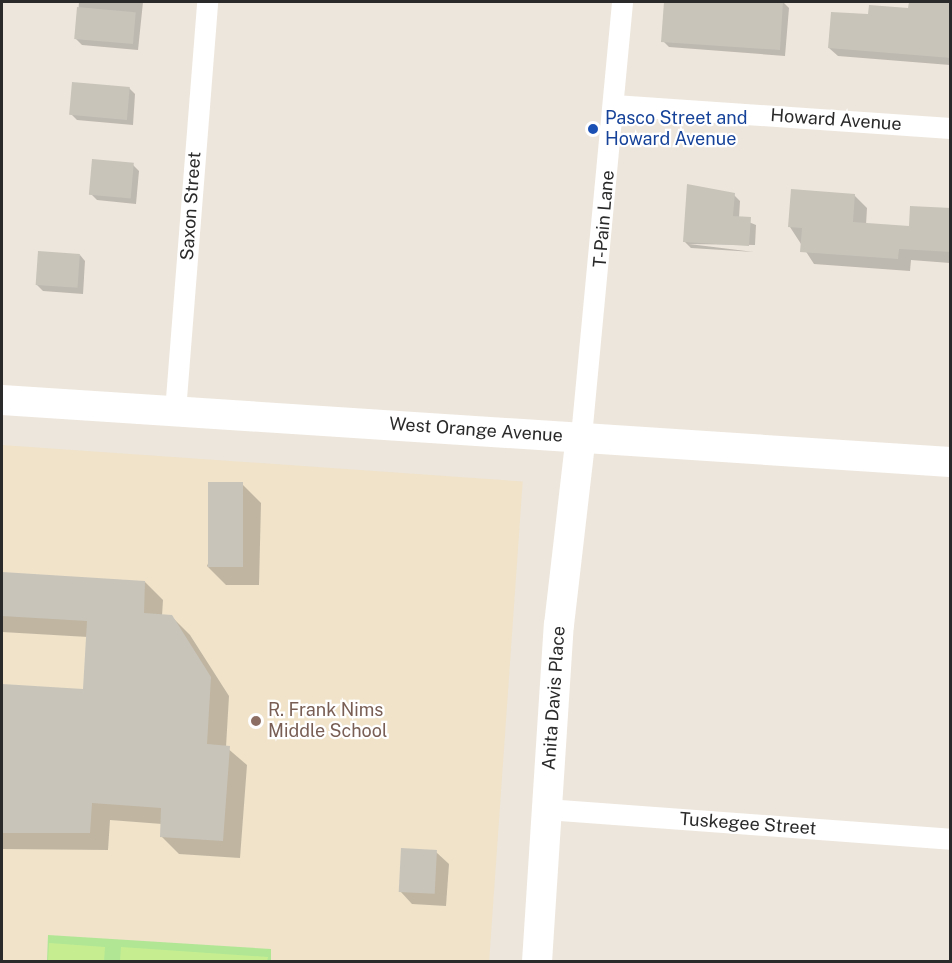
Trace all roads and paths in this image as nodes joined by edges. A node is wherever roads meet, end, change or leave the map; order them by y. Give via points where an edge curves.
1 (207, 2) edge
2 (622, 2) edge
3 (614, 105) junction
4 (951, 128) edge
5 (2, 400) edge
6 (175, 411) junction
7 (581, 436) junction
8 (951, 462) edge
9 (546, 809) junction
10 (951, 838) edge
11 (537, 962) edge

1 - 6 street, Saxon Street
2 - 3 street, T-Pain Lane
3 - 4 street, Howard Avenue
3 - 7 street, T-Pain Lane
5 - 6 main road, West Orange Avenue
6 - 7 main road, West Orange Avenue
7 - 8 main road, West Orange Avenue
7 - 9 main road, Anita Davis Place via 559,625
9 - 10 street, Tuskegee Street
9 - 11 main road, Anita Davis Place

